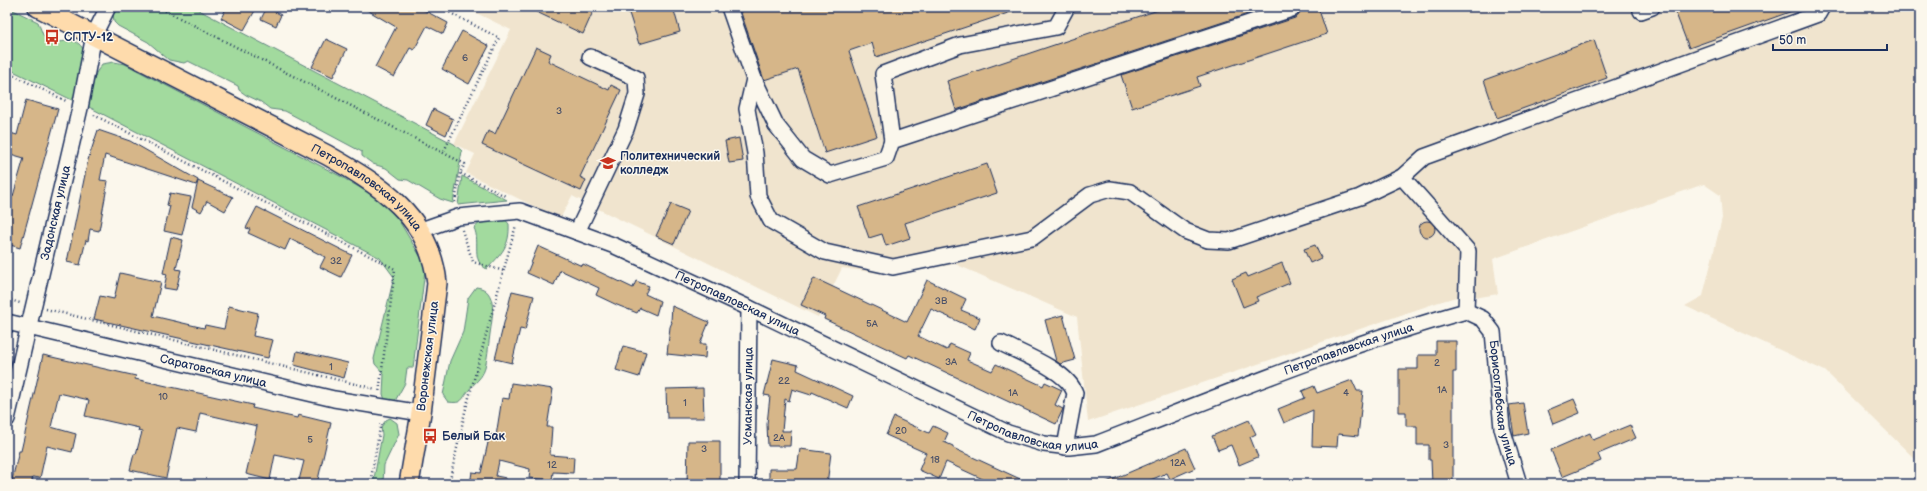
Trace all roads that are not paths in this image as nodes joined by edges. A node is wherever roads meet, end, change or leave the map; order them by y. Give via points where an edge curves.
1 (38, 7) edge
2 (108, 7) edge
3 (728, 7) edge
4 (1066, 7) edge
5 (1822, 7) edge
6 (1292, 9) dead end
7 (94, 35) junction
8 (590, 57) dead end
9 (754, 79) junction
10 (892, 141) junction
11 (1402, 177) junction
12 (421, 230) junction
13 (577, 232) junction
14 (749, 308) junction
15 (1466, 310) junction
16 (7, 322) edge
17 (28, 327) junction
18 (1001, 343) dead end
19 (421, 413) junction
20 (7, 419) edge
21 (1065, 447) junction
22 (409, 484) edge
23 (748, 484) edge
24 (1519, 484) edge

1 - 7 main road, Петропавловская улица
2 - 7 street, Задонская улица
3 - 9 street
4 - 10 street via 1056,27 960,45 883,74
5 - 11 street via 1818,14 1424,157
6 - 10 street
7 - 12 main road, Петропавловская улица via 361,174 395,200
7 - 17 street, Задонская улица via 80,108
8 - 13 street via 636,78 637,94 626,129
9 - 10 street via 776,125 803,159 830,176 886,158
9 - 11 street via 747,109 755,153 758,196 771,221 825,252 893,267 1032,238 1090,195 1110,189 1130,192 1185,231 1208,240 1229,241 1360,197
11 - 15 street via 1468,251
12 - 13 street, Петропавловская улица via 458,217 520,211
12 - 19 main road, Воронежская улица via 435,265 437,282
13 - 14 street, Петропавловская улица via 615,246
14 - 21 street, Петропавловская улица via 1008,433 1044,444
14 - 23 street, Усманская улица
15 - 21 street, Петропавловская улица via 1379,337 1096,444
15 - 24 street, Борисоглебская улица via 1483,319 1493,332 1502,428
16 - 17 street, Саратовская улица
17 - 19 street, Саратовская улица via 334,399
17 - 20 street, Задонская улица
18 - 21 street via 1055,371 1072,385 1075,393
19 - 22 main road, Воронежская улица

